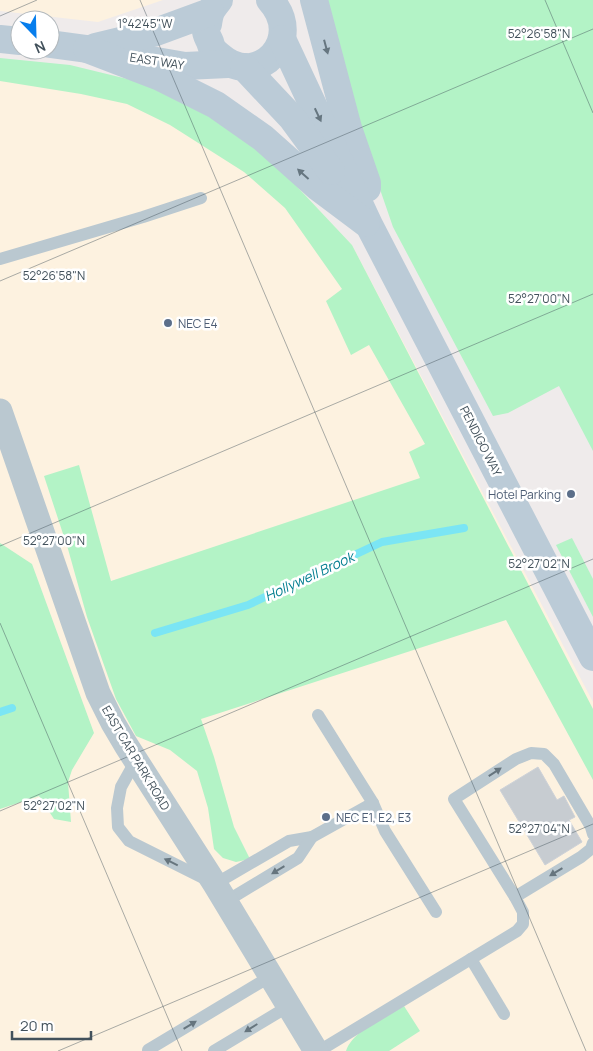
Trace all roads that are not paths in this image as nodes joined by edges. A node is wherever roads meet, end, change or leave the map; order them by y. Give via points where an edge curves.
1 (314, 0) edge
2 (275, 3) edge
3 (215, 6) edge
4 (282, 39) junction
5 (60, 45) edge
6 (87, 49) junction
7 (236, 66) junction
8 (201, 198) dead end
9 (370, 225) junction
10 (0, 259) edge
11 (0, 411) edge
12 (593, 657) edge
13 (318, 715) dead end
14 (136, 760) junction
15 (373, 803) junction
16 (593, 834) edge
17 (312, 837) junction
18 (593, 843) edge
19 (220, 893) junction
20 (515, 897) junction
21 (436, 912) dead end
22 (471, 959) junction
23 (270, 976) junction
24 (289, 1006) junction
25 (504, 1014) dead end
26 (149, 1050) edge
27 (214, 1051) edge
28 (318, 1051) edge

1 -> 9 street via 348,128 367,183
2 - 4 street, PENDIGO WAY via 283,23
3 - 6 street, EAST WAY via 153,33
3 - 7 street, PENDIGO WAY via 206,31 212,51
4 - 7 street, EAST WAY via 268,60 256,66
4 -> 9 street, PENDIGO WAY
5 - 6 street, EAST WAY
6 - 7 street, EAST WAY via 185,66
9 -> 6 street via 318,187 263,138 216,105 160,77
7 - 9 street, PENDIGO WAY via 292,118
8 - 10 lane
9 - 12 street, PENDIGO WAY
11 - 14 street, EAST CAR PARK ROAD via 98,693
13 - 15 lane
14 - 19 street, EAST CAR PARK ROAD
19 -> 14 lane via 128,841 118,826 121,787
15 - 17 lane
15 - 21 lane via 385,831
20 -> 16 lane via 454,799 516,759 531,753 544,754 554,764
17 - 19 lane via 289,841
17 -> 19 lane via 298,858
18 -> 20 lane via 581,857
19 - 23 street, EAST CAR PARK ROAD
20 - 22 lane via 523,912 523,924
22 - 25 lane
22 - 28 lane
23 - 24 street, EAST CAR PARK ROAD
26 -> 23 lane
24 -> 27 lane
24 - 28 street, EAST CAR PARK ROAD

